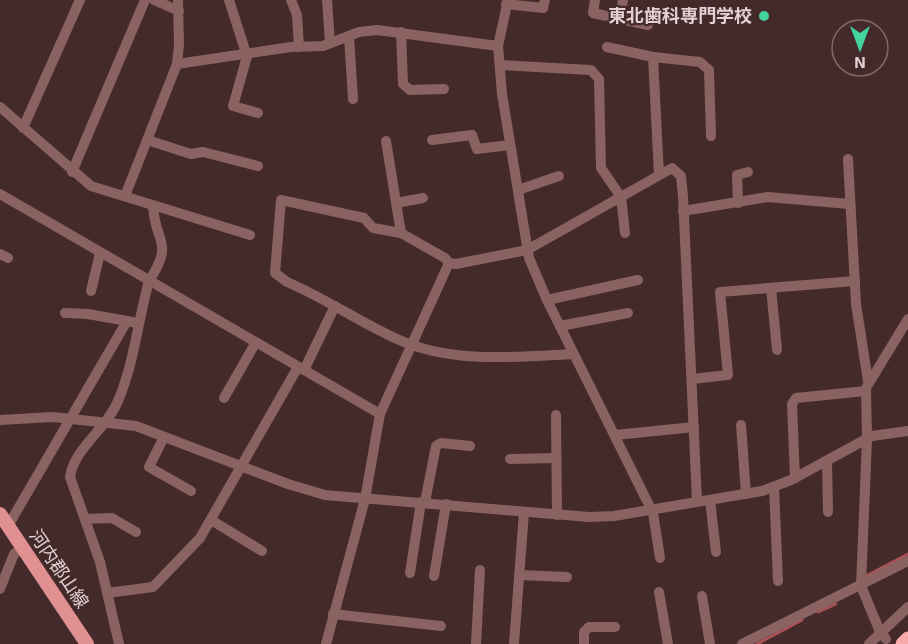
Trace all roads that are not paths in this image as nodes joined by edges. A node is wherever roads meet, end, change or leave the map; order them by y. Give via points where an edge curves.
1 (80, 0) edge
2 (146, 0) edge
3 (154, 0) edge
4 (229, 0) edge
5 (291, 0) edge
6 (327, 0) edge
7 (545, 0) edge
8 (595, 0) edge
9 (623, 0) edge
10 (507, 2) edge
11 (178, 6) edge
12 (619, 19) junction
13 (648, 25) dead end
14 (400, 32) junction
15 (349, 36) junction
16 (330, 43) junction
17 (498, 46) junction
18 (299, 47) junction
19 (607, 47) dead end
20 (247, 53) junction
21 (654, 57) junction
22 (177, 64) junction
23 (501, 65) junction
24 (444, 89) dead end
25 (353, 99) dead end
26 (0, 107) edge
27 (258, 113) dead end
28 (23, 128) junction
29 (711, 136) dead end
30 (147, 140) junction
31 (432, 140) dead end
32 (386, 141) dead end
33 (510, 145) junction
34 (848, 159) dead end
35 (258, 166) dead end
36 (72, 172) junction
37 (748, 172) dead end
38 (659, 175) junction
39 (559, 176) dead end
40 (518, 190) junction
41 (0, 194) edge
42 (125, 196) junction
43 (621, 197) junction
44 (423, 198) dead end
45 (396, 203) junction
46 (738, 203) junction
47 (849, 204) junction
48 (153, 206) junction
49 (683, 211) junction
50 (401, 233) junction
51 (625, 233) dead end
52 (250, 235) dead end
53 (527, 250) junction
54 (100, 253) junction
55 (448, 263) junction
56 (638, 280) dead end
57 (149, 281) junction
58 (855, 281) junction
59 (771, 288) junction
60 (91, 291) dead end
61 (547, 300) junction
62 (335, 306) junction
63 (65, 313) dead end
64 (628, 313) dead end
65 (908, 319) edge
66 (132, 322) junction
67 (560, 326) junction
68 (256, 342) junction
69 (410, 344) junction
70 (777, 350) dead end
71 (573, 354) junction
72 (301, 368) junction
73 (692, 379) junction
74 (867, 386) junction
75 (224, 398) dead end
76 (380, 414) junction
77 (556, 415) dead end
78 (70, 419) junction
79 (0, 420) edge
80 (107, 422) junction
81 (741, 425) dead end
82 (694, 427) junction
83 (908, 431) edge
84 (615, 435) junction
85 (164, 437) junction
86 (867, 439) junction
87 (470, 446) dead end
88 (556, 458) junction
89 (510, 459) dead end
90 (827, 461) junction
91 (242, 467) junction
92 (795, 478) junction
93 (774, 486) junction
94 (192, 491) dead end
95 (746, 494) junction
96 (365, 499) junction
97 (710, 500) junction
98 (698, 501) junction
99 (423, 502) junction
100 (446, 504) junction
101 (650, 508) junction
102 (524, 512) junction
103 (828, 512) dead end
104 (557, 515) junction
105 (85, 519) junction
106 (4, 520) edge
107 (211, 520) junction
108 (136, 532) dead end
109 (22, 548) junction
110 (262, 551) dead end
111 (716, 552) dead end
112 (660, 558) dead end
113 (908, 561) edge
114 (480, 570) dead end
115 (410, 573) dead end
116 (434, 576) dead end
117 (519, 576) junction
118 (567, 577) dead end
119 (778, 581) dead end
120 (861, 586) junction
121 (0, 589) edge
122 (659, 592) dead end
123 (107, 593) junction
124 (702, 596) dead end
125 (908, 607) edge
126 (333, 614) junction
127 (441, 626) dead end
128 (615, 627) dead end
129 (883, 635) junction
130 (908, 639) edge
131 (87, 644) edge
132 (118, 644) edge
133 (326, 644) edge
134 (476, 644) edge
135 (514, 644) edge
136 (584, 644) edge
137 (668, 644) edge
138 (710, 644) edge
139 (742, 644) edge
140 (868, 644) edge
141 (903, 644) edge

1 - 28 street
2 - 36 street
3 - 11 street
4 - 20 street
5 - 18 street via 297,15
6 - 16 street
7 - 10 street via 543,8
8 - 12 street via 592,13
9 - 12 street
10 - 17 street
11 - 22 street
12 - 13 street
14 - 15 street via 376,30
14 - 17 street
14 - 24 street via 403,84 410,90
15 - 16 street
15 - 25 street
16 - 18 street
17 - 23 street
18 - 20 street
19 - 21 street
20 - 22 street
20 - 27 street via 233,106
21 - 29 street via 700,62 709,70
21 - 38 street
22 - 30 street
23 - 33 street
23 - 43 street via 591,70 599,79 601,168
26 - 28 street
28 - 36 street
30 - 35 street via 191,154 203,152
30 - 42 street
31 - 33 street via 472,135 477,149
32 - 45 street
33 - 40 street
34 - 47 street
36 - 42 street via 91,186
37 - 46 street via 737,175
38 - 43 street
38 - 49 street via 672,168 681,176
39 - 40 street
40 - 53 street
41 - 54 street
42 - 48 street
43 - 51 street
43 - 53 street
44 - 45 street
45 - 50 street
46 - 47 street via 768,197
46 - 49 street
47 - 58 street
48 - 52 street
48 - 57 street via 164,249
49 - 73 street
50 - 55 street via 446,258
50 - 62 street via 374,228 364,218 281,200 275,273
53 - 55 street
53 - 61 street
54 - 57 street
54 - 60 street
55 - 69 street
56 - 61 street
57 - 66 street
57 - 68 street
58 - 59 street
58 - 74 street
59 - 70 street
59 - 73 street via 720,292 728,375
61 - 67 street
62 - 69 street
62 - 72 street
63 - 66 street
64 - 67 street
65 - 74 street
66 - 78 street
66 - 80 street via 124,386
67 - 71 street
68 - 72 street
68 - 75 street
69 - 71 street via 448,354
69 - 76 street
71 - 84 street
72 - 76 street
72 - 91 street
73 - 82 street
74 - 86 street
74 - 92 street via 796,398 792,404
76 - 96 street
77 - 88 street
78 - 79 street
78 - 80 street
78 - 106 street
80 - 85 street via 136,426
80 - 105 street via 72,463 70,477
81 - 95 street
82 - 84 street
82 - 98 street
83 - 86 street
84 - 101 street
85 - 91 street
85 - 94 street via 149,466
86 - 90 street
86 - 120 street
87 - 99 street via 436,446
88 - 89 street
88 - 104 street
90 - 92 street
90 - 103 street
91 - 96 street via 324,495
91 - 107 street
92 - 93 street
93 - 95 street
93 - 119 street
95 - 97 street
96 - 99 street
96 - 126 street
97 - 98 street
97 - 111 street
98 - 101 street
99 - 100 street
99 - 115 street
100 - 102 street
100 - 116 street
101 - 104 street via 614,516
101 - 112 street
102 - 104 street
102 - 117 street
105 - 108 street via 110,518
105 - 123 street
106 - 109 main road, 河内郡山線
107 - 110 street
107 - 123 street via 200,538 153,587
109 - 121 street via 14,554
109 - 131 main road, 河内郡山線
113 - 120 street
114 - 134 street
117 - 118 street
117 - 135 street
120 - 129 street
120 - 139 street
122 - 137 street
123 - 132 street
124 - 138 street
125 - 129 street
126 - 127 street
126 - 133 street
128 - 136 street via 589,627 584,632
129 - 140 street
130 - 141 highway

